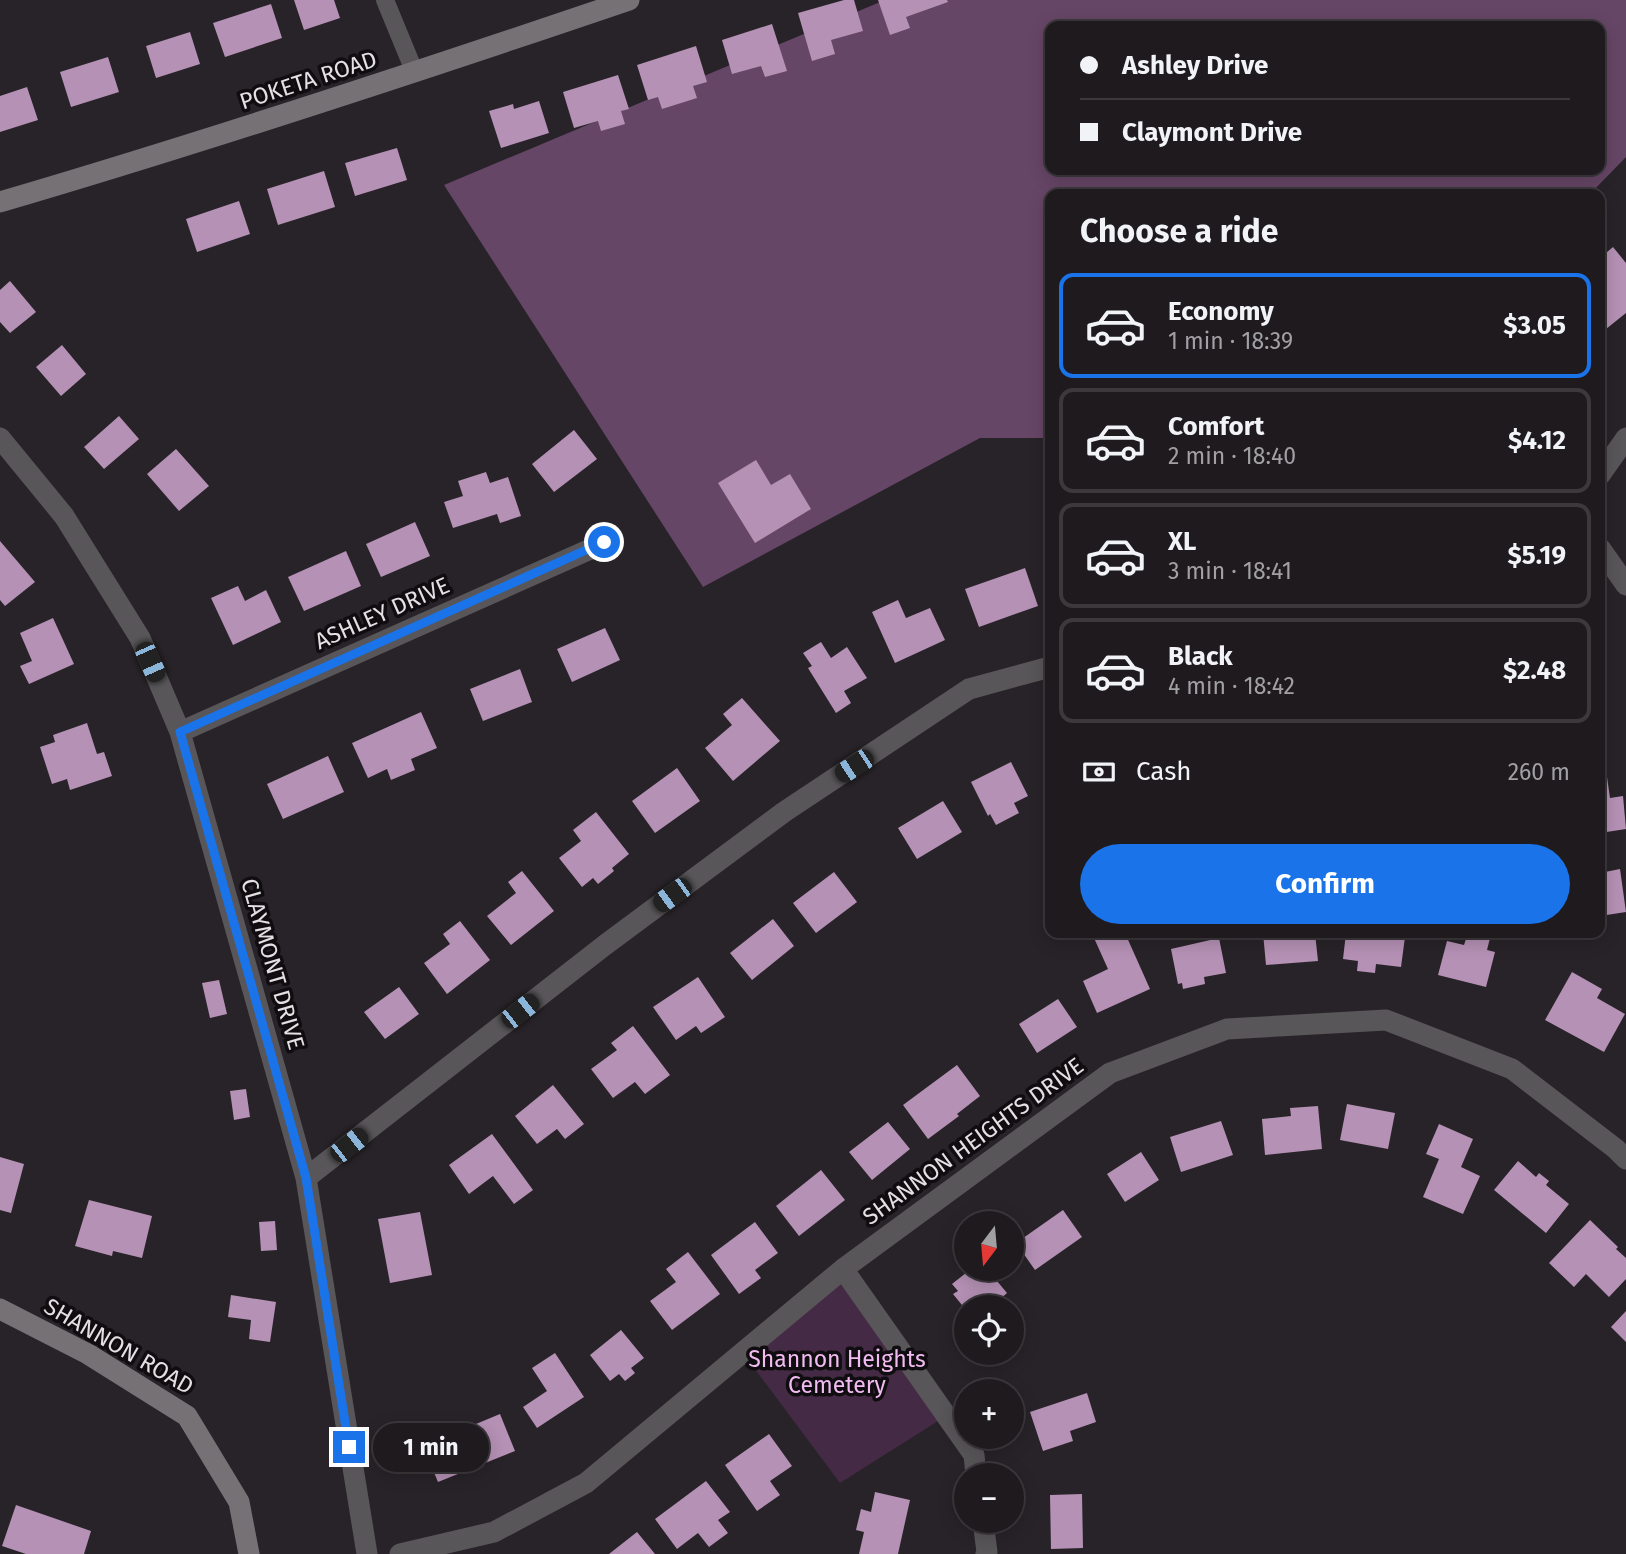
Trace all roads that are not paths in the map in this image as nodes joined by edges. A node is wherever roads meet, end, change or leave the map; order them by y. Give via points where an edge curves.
1 (385, 0) edge
2 (629, 0) edge
3 (415, 73) junction
4 (0, 202) edge
5 (0, 438) edge
6 (1626, 438) edge
7 (1605, 467) edge
8 (604, 542) dead end
9 (1605, 555) edge
10 (1626, 585) edge
11 (1045, 668) edge
12 (180, 732) junction
13 (1623, 1149) edge
14 (306, 1178) junction
15 (843, 1269) junction
16 (0, 1309) edge
17 (975, 1463) edge
18 (985, 1533) edge
19 (249, 1554) edge
20 (367, 1554) edge
21 (400, 1554) edge
22 (986, 1554) edge

1 - 3 lane
2 - 3 street, POKETA ROAD
3 - 4 street, POKETA ROAD
5 - 12 street, CLAYMONT DRIVE via 64,516 140,638
6 - 7 street
8 - 12 street, ASHLEY DRIVE
9 - 10 street
11 - 14 street via 969,689 784,813 605,945
12 - 14 street, CLAYMONT DRIVE
13 - 15 street, SHANNON HEIGHTS DRIVE via 1512,1069 1386,1020 1227,1029 1110,1073
14 - 20 street, CLAYMONT DRIVE
15 - 17 street via 974,1455
15 - 21 street, SHANNON HEIGHTS DRIVE via 586,1483 494,1531
16 - 19 street, SHANNON ROAD via 88,1354 187,1416 239,1502
18 - 22 street

